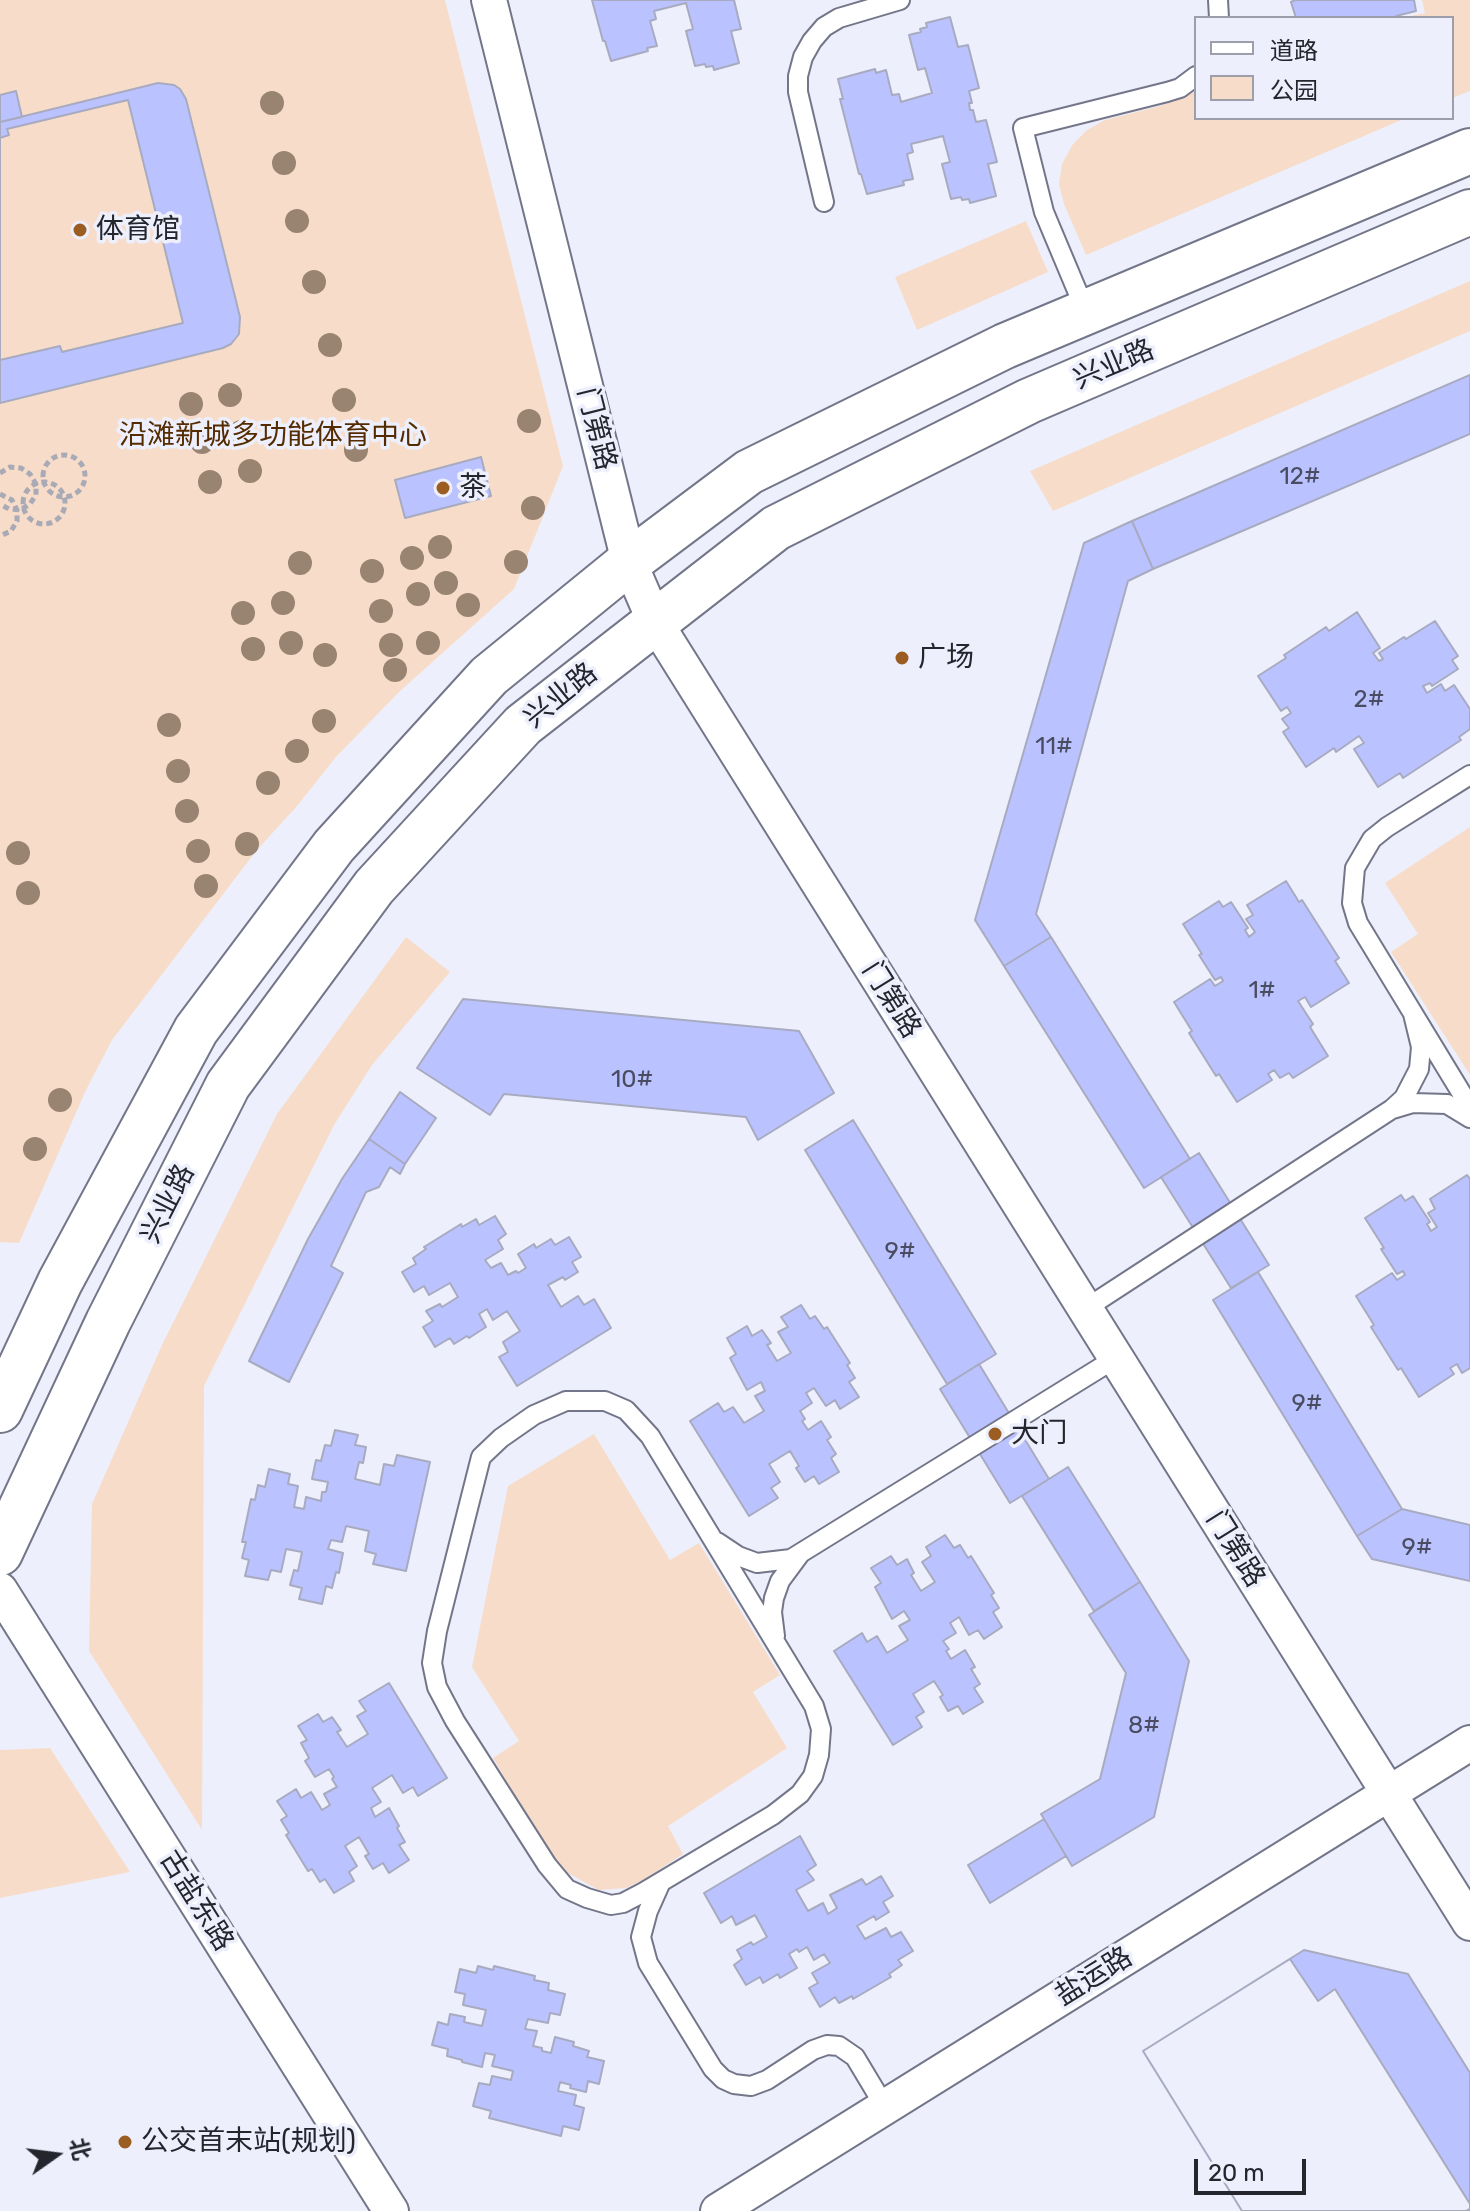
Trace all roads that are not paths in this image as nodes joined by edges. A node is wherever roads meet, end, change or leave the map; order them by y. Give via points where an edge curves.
1 (489, 0) edge
2 (900, 0) edge
3 (837, 9) edge
4 (1194, 78) edge
5 (1470, 151) edge
6 (824, 202) dead end
7 (1470, 212) edge
8 (1086, 312) junction
9 (629, 562) junction
10 (655, 622) junction
11 (1470, 775) edge
12 (1413, 1014) junction
13 (1470, 1107) edge
14 (1392, 1109) junction
15 (1470, 1118) edge
16 (1085, 1309) junction
17 (1116, 1358) junction
18 (0, 1410) edge
19 (711, 1538) junction
20 (802, 1552) junction
21 (0, 1553) edge
22 (0, 1590) edge
23 (780, 1650) junction
24 (1470, 1743) edge
25 (1389, 1793) junction
26 (661, 1882) junction
27 (1470, 1923) edge
28 (885, 2107) junction
29 (391, 2211) edge
30 (718, 2211) edge

1 - 9 street, 门第路
2 - 3 lane
3 - 6 lane via 812,41 798,76
4 - 8 lane via 1167,92 1023,128 1044,212
5 - 8 street, 兴业路
7 - 10 street, 兴业路 via 1029,401 776,528
8 - 9 street, 兴业路 via 1005,346 749,472
9 - 10 street, 门第路
9 - 18 street, 兴业路 via 489,676 334,846 196,1030 60,1282
10 - 16 street, 门第路
10 - 21 street, 兴业路 via 523,725 374,887 228,1085 108,1322
11 - 12 lane via 1372,839 1355,868 1352,903 1358,923
12 - 13 lane
12 - 14 lane via 1421,1047 1419,1069
14 - 15 lane via 1413,1103 1447,1104
14 - 16 lane
16 - 17 street, 门第路
17 - 20 lane
17 - 25 street, 门第路
19 - 20 lane via 757,1563 791,1559
19 - 23 lane
19 - 26 lane via 650,1436 626,1410 605,1401 566,1401 534,1415 481,1457 432,1663 437,1687 455,1721 567,1889 611,1905
20 - 23 lane via 774,1598 773,1629
22 - 29 street, 古盐东路
23 - 26 lane via 814,1706 821,1729 813,1776 773,1815
24 - 25 street, 盐运路
25 - 27 street, 门第路
25 - 28 street, 盐运路
26 - 28 lane via 641,1937 648,1963 713,2069 734,2084 751,2086 813,2050 839,2046 855,2057
28 - 30 street, 盐运路

